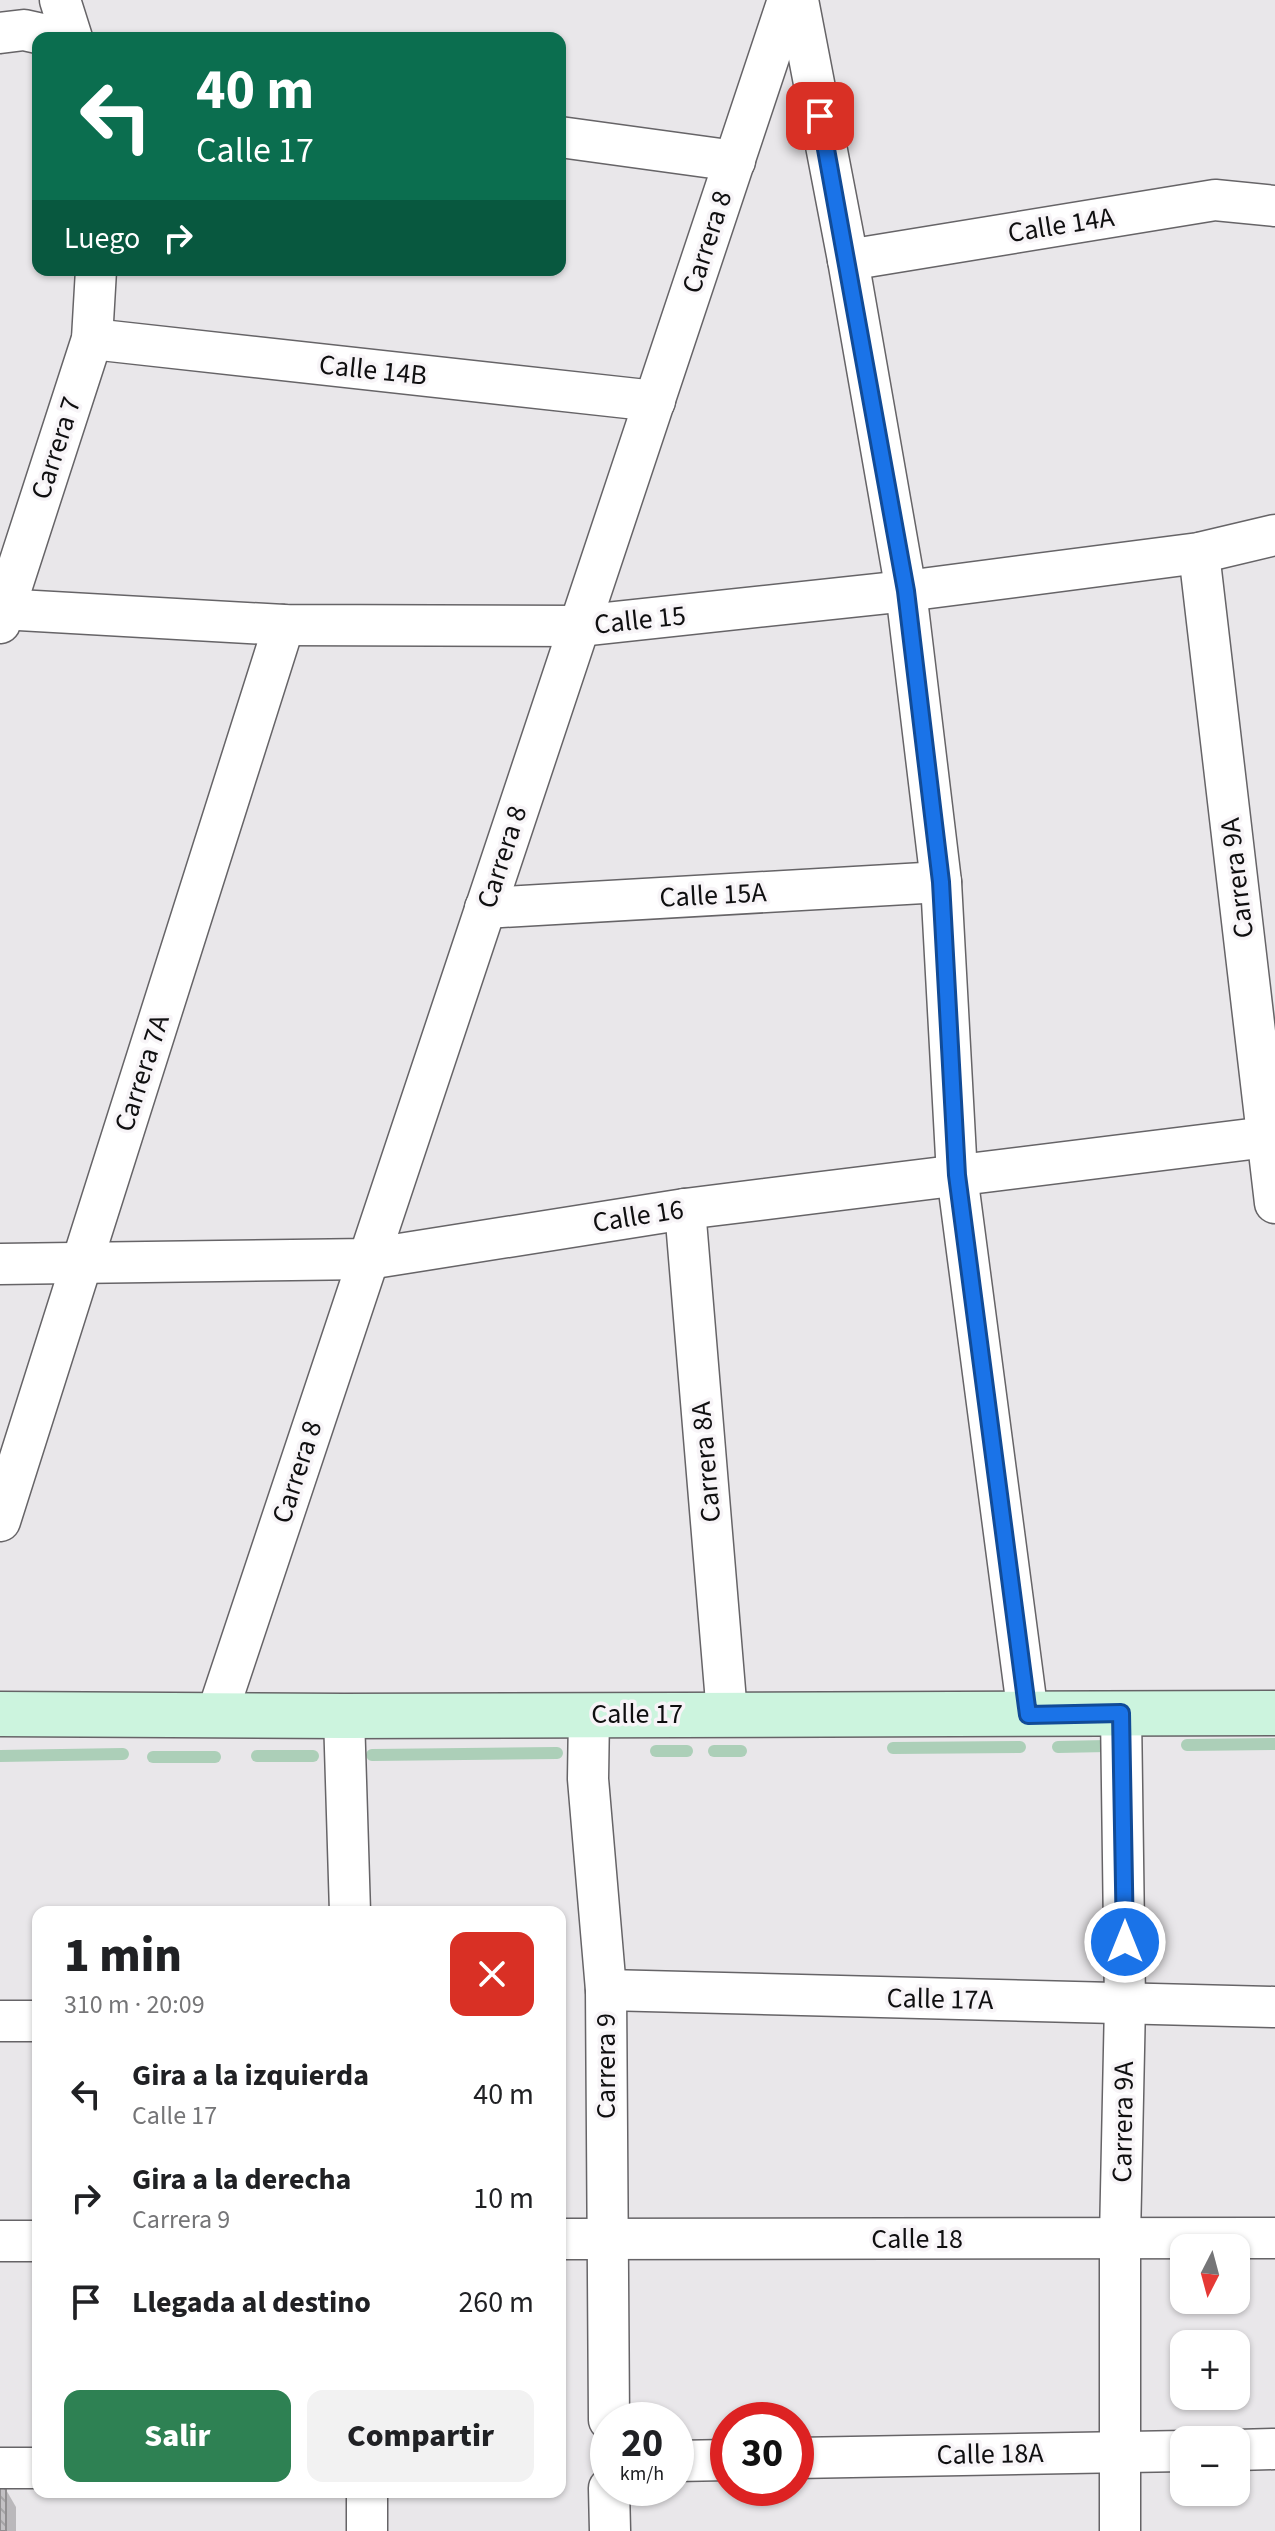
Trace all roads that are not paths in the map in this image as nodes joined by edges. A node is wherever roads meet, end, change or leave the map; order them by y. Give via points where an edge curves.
1 (60, 0) edge
2 (788, 0) edge
3 (798, 0) edge
4 (33, 32) edge
5 (70, 32) edge
6 (0, 33) edge
7 (566, 138) edge
8 (735, 161) junction
9 (1275, 206) edge
10 (848, 260) junction
11 (96, 276) edge
12 (92, 339) junction
13 (655, 401) junction
14 (1275, 535) edge
15 (1199, 553) junction
16 (906, 591) junction
17 (1, 614) edge
18 (284, 625) junction
19 (579, 626) junction
20 (941, 882) junction
21 (485, 908) junction
22 (1272, 1136) edge
23 (957, 1175) junction
24 (1275, 1203) edge
25 (685, 1209) junction
26 (368, 1259) junction
27 (0, 1264) edge
28 (82, 1264) junction
29 (0, 1521) edge
30 (1275, 1713) edge
31 (0, 1714) edge
32 (217, 1714) junction
33 (727, 1714) junction
34 (1028, 1715) junction
35 (588, 1724) junction
36 (344, 1725) junction
37 (1123, 1734) junction
38 (350, 1906) edge
39 (606, 1990) junction
40 (1125, 2003) junction
41 (1275, 2007) edge
42 (0, 2021) edge
43 (32, 2021) edge
44 (1120, 2238) junction
45 (1275, 2238) edge
46 (566, 2239) edge
47 (607, 2240) junction
48 (0, 2241) edge
49 (32, 2241) edge
50 (609, 2402) edge
51 (1275, 2449) edge
52 (1250, 2450) edge
53 (1170, 2451) edge
54 (1119, 2452) junction
55 (814, 2458) edge
56 (0, 2468) edge
57 (32, 2468) edge
58 (367, 2498) edge
59 (609, 2506) edge
60 (367, 2531) edge
61 (610, 2531) edge
62 (1120, 2531) edge

1 - 5 street
2 - 8 street, Carrera 8
3 - 10 street
4 - 6 street
7 - 8 street
8 - 13 street, Carrera 8
9 - 10 street, Calle 14A via 1215,200
10 - 16 street
11 - 12 street, Carrera 7
12 - 13 street, Calle 14B
12 - 17 street, Carrera 7
13 - 19 street, Carrera 8
14 - 15 street, Calle 15
15 - 16 street, Calle 15
15 - 22 street, Carrera 9A
16 - 19 street, Calle 15
16 - 20 street
17 - 18 street, Calle 15
18 - 19 street, Calle 15
18 - 28 street, Carrera 7A
19 - 21 street, Carrera 8
20 - 21 street, Calle 15A
20 - 23 street
21 - 26 street, Carrera 8
22 - 23 street, Calle 16
22 - 24 street, Carrera 9A
23 - 25 street, Calle 16
23 - 34 street
25 - 26 street, Calle 16
25 - 33 street, Carrera 8A
26 - 28 street, Calle 16
26 - 32 street, Carrera 8
27 - 28 street, Calle 16
28 - 29 street, Carrera 7A
30 - 37 main road, Calle 17
31 - 32 main road, Calle 17
32 - 36 main road, Calle 17
33 - 34 main road, Calle 17
33 - 35 main road, Calle 17
34 - 37 main road, Calle 17
35 - 36 main road, Calle 17
35 - 39 street, Carrera 9
36 - 38 street
37 - 40 street, Carrera 9A
39 - 40 street, Calle 17A
39 - 47 street, Carrera 9
40 - 41 street, Calle 17A
40 - 44 street, Carrera 9A
42 - 43 street
44 - 45 street, Calle 18
44 - 47 street, Calle 18
44 - 54 street, Carrera 9A
46 - 47 street, Calle 18
47 - 50 street, Carrera 9
48 - 49 street
51 - 52 street
53 - 54 street, Calle 18A
54 - 55 street, Calle 18A
54 - 62 street, Carrera 9A
56 - 57 street
58 - 60 street
59 - 61 street

